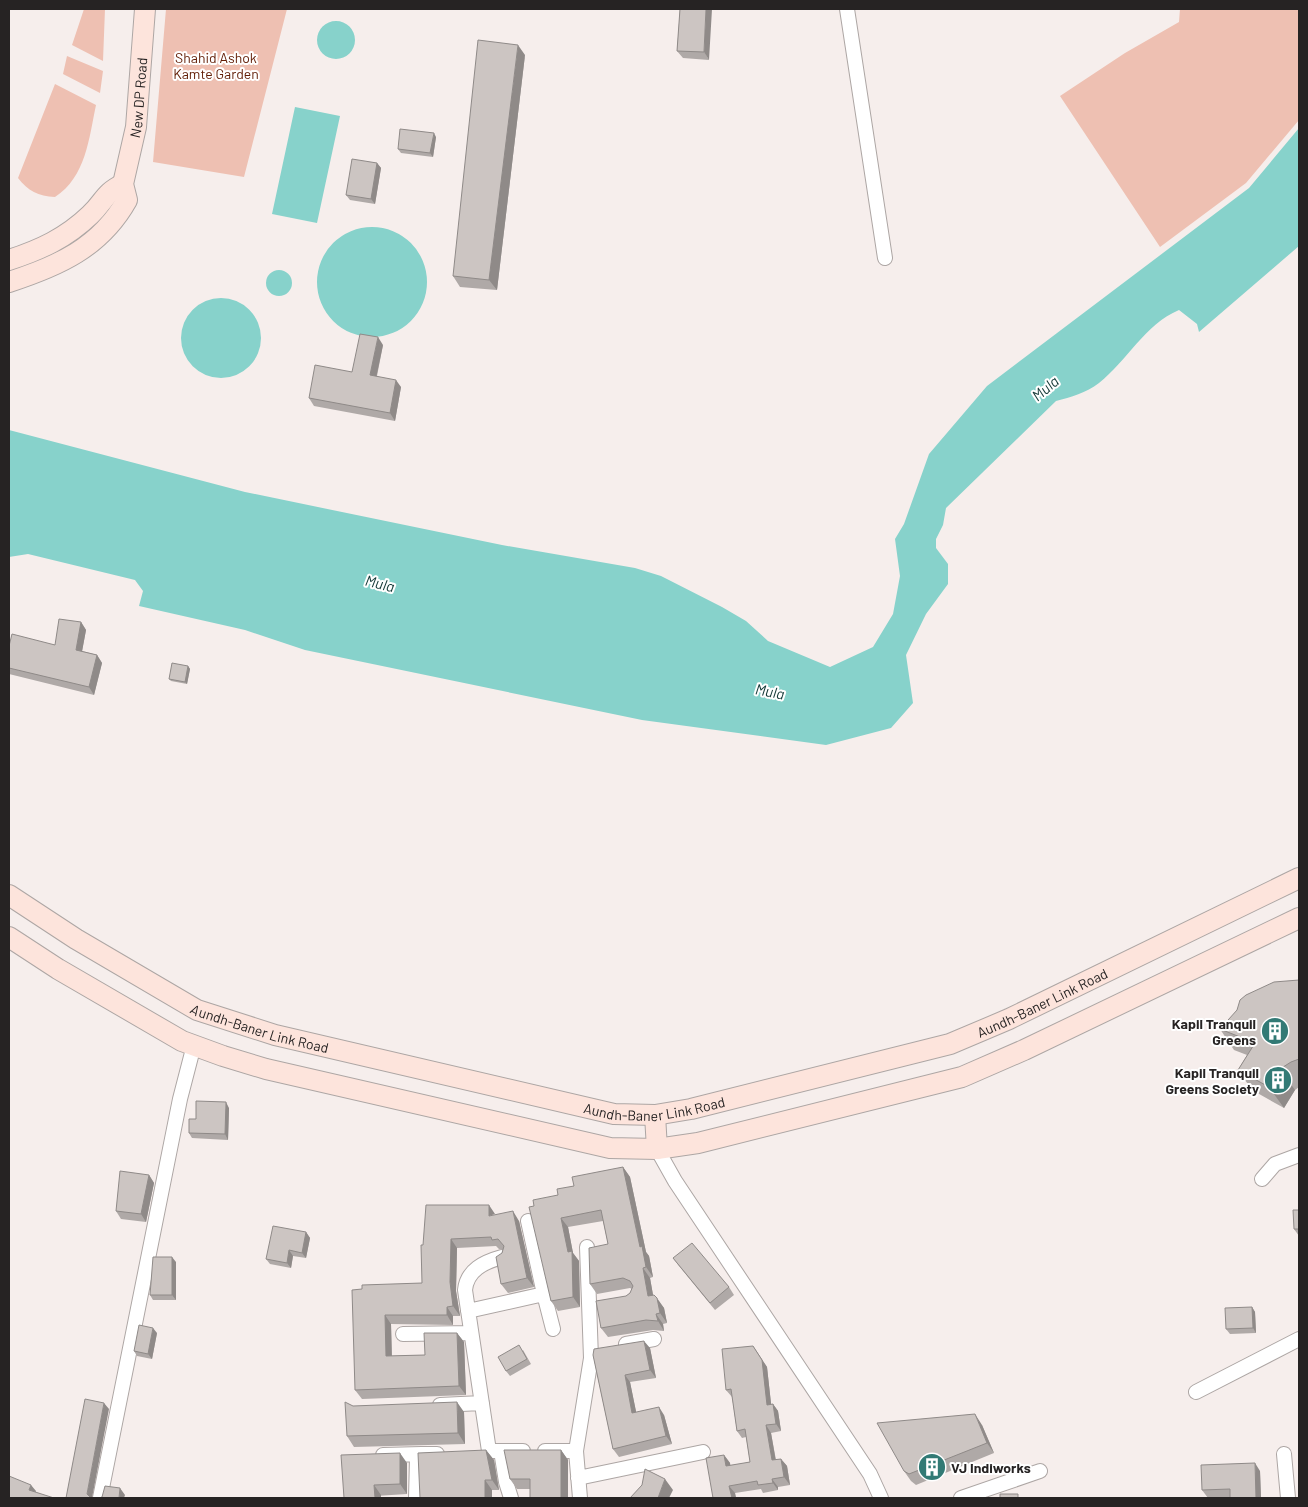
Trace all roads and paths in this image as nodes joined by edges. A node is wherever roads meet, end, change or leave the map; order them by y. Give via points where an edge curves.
1 (145, 9) edge
2 (847, 9) edge
3 (123, 184) junction
4 (885, 258) dead end
5 (9, 260) edge
6 (9, 282) edge
7 (1299, 878) edge
8 (9, 895) edge
9 (1296, 920) edge
10 (9, 937) edge
11 (194, 1045) junction
12 (655, 1115) junction
13 (657, 1149) junction
14 (1299, 1155) edge
15 (1262, 1179) dead end
16 (528, 1221) edge
17 (587, 1248) edge
18 (502, 1257) edge
19 (544, 1294) junction
20 (606, 1301) edge
21 (589, 1304) junction
22 (468, 1312) junction
23 (553, 1329) dead end
24 (471, 1333) junction
25 (403, 1334) dead end
26 (654, 1339) dead end
27 (1299, 1339) edge
28 (590, 1349) junction
29 (1196, 1392) dead end
30 (482, 1403) junction
31 (426, 1406) edge
32 (490, 1451) junction
33 (576, 1451) junction
34 (703, 1452) dead end
35 (450, 1453) edge
36 (422, 1454) junction
37 (1284, 1454) dead end
38 (368, 1455) edge
39 (1040, 1471) dead end
40 (578, 1478) junction
41 (100, 1498) edge
42 (416, 1498) edge
43 (511, 1498) edge
44 (580, 1498) edge
45 (881, 1498) edge
46 (961, 1498) edge
47 (1288, 1498) edge

1 - 3 main road, New DP Road via 136,126
2 - 4 street
3 - 5 main road via 108,192 92,214 59,240
3 - 6 main road, New DP Road via 127,200 119,214 88,245 50,268
7 - 12 main road, Aundh-Baner Link Road via 1009,1019 950,1044 691,1109
8 - 12 main road, Aundh-Baner Link Road via 76,940 197,1010 234,1024 614,1114
9 - 13 main road via 962,1077 698,1143
10 - 11 main road via 66,974
11 - 13 main road via 266,1069 610,1148
11 - 41 street via 180,1099
12 - 13 main road
13 - 45 street via 870,1474
14 - 15 street via 1275,1164
16 - 19 street
17 - 21 street
18 - 22 street via 478,1267 466,1279
19 - 22 street
19 - 23 street
20 - 21 street
21 - 28 street
22 - 24 street
24 - 25 street
24 - 30 street
26 - 28 street
27 - 29 street
28 - 33 street
30 - 31 street
30 - 32 street
32 - 33 street
32 - 43 street
33 - 40 street
34 - 40 street
35 - 36 street
36 - 38 street
36 - 42 street via 416,1461
37 - 47 street
39 - 46 street
40 - 44 street

